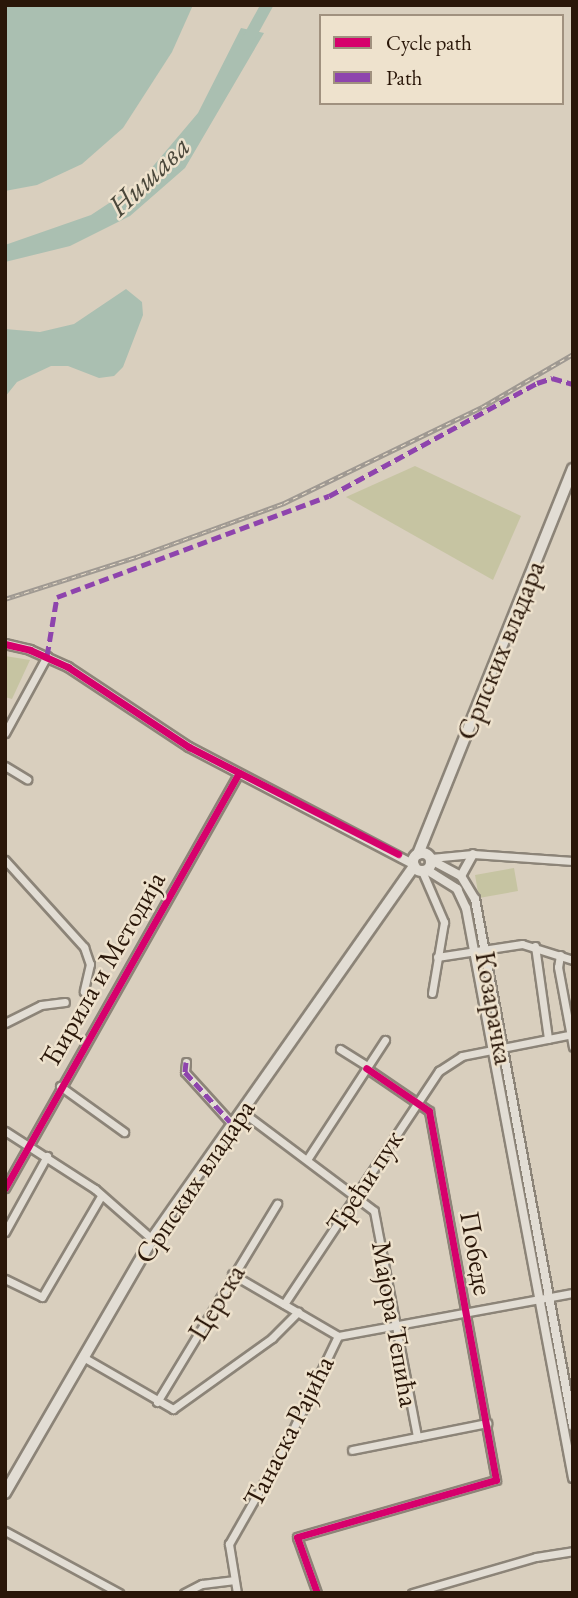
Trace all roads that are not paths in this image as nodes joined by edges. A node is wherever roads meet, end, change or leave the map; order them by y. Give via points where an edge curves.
1 (573, 469) edge
2 (5, 644) edge
3 (47, 656) junction
4 (5, 733) edge
5 (5, 766) edge
6 (239, 773) junction
7 (27, 779) dead end
8 (473, 854) junction
9 (5, 860) edge
10 (573, 861) edge
11 (422, 862) junction
12 (461, 876) junction
13 (535, 946) junction
14 (485, 950) junction
15 (473, 953) junction
16 (560, 955) junction
17 (437, 957) junction
18 (573, 960) edge
19 (84, 991) dead end
20 (432, 993) dead end
21 (65, 1002) dead end
22 (5, 1023) edge
23 (572, 1035) edge
24 (548, 1039) junction
25 (385, 1040) dead end
26 (573, 1047) edge
27 (502, 1048) junction
28 (340, 1049) dead end
29 (491, 1050) junction
30 (186, 1062) dead end
31 (367, 1067) junction
32 (60, 1086) junction
33 (417, 1102) junction
34 (241, 1111) junction
35 (232, 1124) junction
36 (5, 1131) edge
37 (124, 1132) dead end
38 (29, 1146) junction
39 (47, 1156) junction
40 (308, 1158) junction
41 (525, 1178) junction
42 (515, 1179) junction
43 (5, 1188) edge
44 (355, 1194) junction
45 (101, 1196) junction
46 (278, 1204) dead end
47 (5, 1232) edge
48 (152, 1239) junction
49 (232, 1274) junction
50 (5, 1279) edge
51 (573, 1293) edge
52 (544, 1299) junction
53 (284, 1304) junction
54 (298, 1312) junction
55 (466, 1314) junction
56 (395, 1328) junction
57 (338, 1336) junction
58 (83, 1357) junction
59 (157, 1402) junction
60 (487, 1423) junction
61 (573, 1424) edge
62 (417, 1437) junction
63 (352, 1450) dead end
64 (573, 1478) edge
65 (6, 1490) edge
66 (5, 1531) edge
67 (573, 1552) edge
68 (233, 1580) junction
69 (441, 1589) edge
70 (119, 1593) edge
71 (184, 1593) edge
72 (237, 1593) edge
73 (317, 1593) edge
74 (412, 1593) edge

1 - 11 main road, Српских владара via 430,831
2 - 3 street
3 - 4 street
3 - 6 street via 189,747
5 - 7 street
6 - 11 street
6 - 32 street, Ћирила и Методија
8 - 10 street
8 - 11 street
8 - 12 street
9 - 19 street via 84,947 89,964
11 - 12 street
11 - 15 street, Козарачка via 459,892
11 - 17 street via 444,922
11 - 34 main road, Српских владара
12 - 14 street, Козарачка via 475,899
13 - 14 street via 516,944
13 - 16 street
13 - 24 street
14 - 15 street
14 - 27 street, Козарачка
15 - 17 street
15 - 29 street, Козарачка
16 - 18 street
16 - 23 street
17 - 20 street
21 - 22 street via 41,1005
23 - 24 street, Трећи пук
23 - 26 street
24 - 27 street, Трећи пук
25 - 31 street
27 - 29 street, Трећи пук
27 - 41 street, Козарачка
28 - 31 street, Победе
29 - 33 street, Трећи пук via 447,1064
29 - 42 street, Козарачка
30 - 35 street via 185,1072
31 - 33 street, Победе
31 - 40 street
32 - 37 street
32 - 38 street, Ћирила и Методија
33 - 44 street, Трећи пук
33 - 55 street, Победе via 429,1111
34 - 35 main road, Српских владара
34 - 40 street, Мајора Тепића
35 - 48 main road, Српских владара
36 - 38 street
38 - 39 street
38 - 43 street, Ћирила и Методија
39 - 45 street
39 - 47 street
40 - 44 street, Мајора Тепића
41 - 42 street
41 - 52 street, Козарачка
42 - 52 street, Козарачка
44 - 53 street, Трећи пук
44 - 56 street, Мајора Тепића via 376,1214
45 - 48 street
45 - 50 street via 42,1297
46 - 49 street, Церска
48 - 58 main road, Српских владара
49 - 53 street
49 - 59 street, Церска
51 - 52 street, Танаска Рајића
52 - 55 street, Танаска Рајића
52 - 61 street, Козарачка
52 - 64 street, Козарачка
53 - 54 street
54 - 57 street
54 - 59 street via 187,1402 171,1409
55 - 56 street, Танаска Рајића
55 - 60 street, Победе
56 - 57 street, Танаска Рајића
56 - 62 street, Мајора Тепића
57 - 68 street, Танаска Рајића via 286,1444 229,1544
58 - 59 street
58 - 65 main road, Српских владара
60 - 62 street
60 - 73 street, Победе via 496,1477 493,1483 298,1536 296,1543
62 - 63 street
66 - 70 street
67 - 69 street via 536,1557
68 - 71 street via 202,1584
68 - 72 street, Танаска Рајића
69 - 74 street

